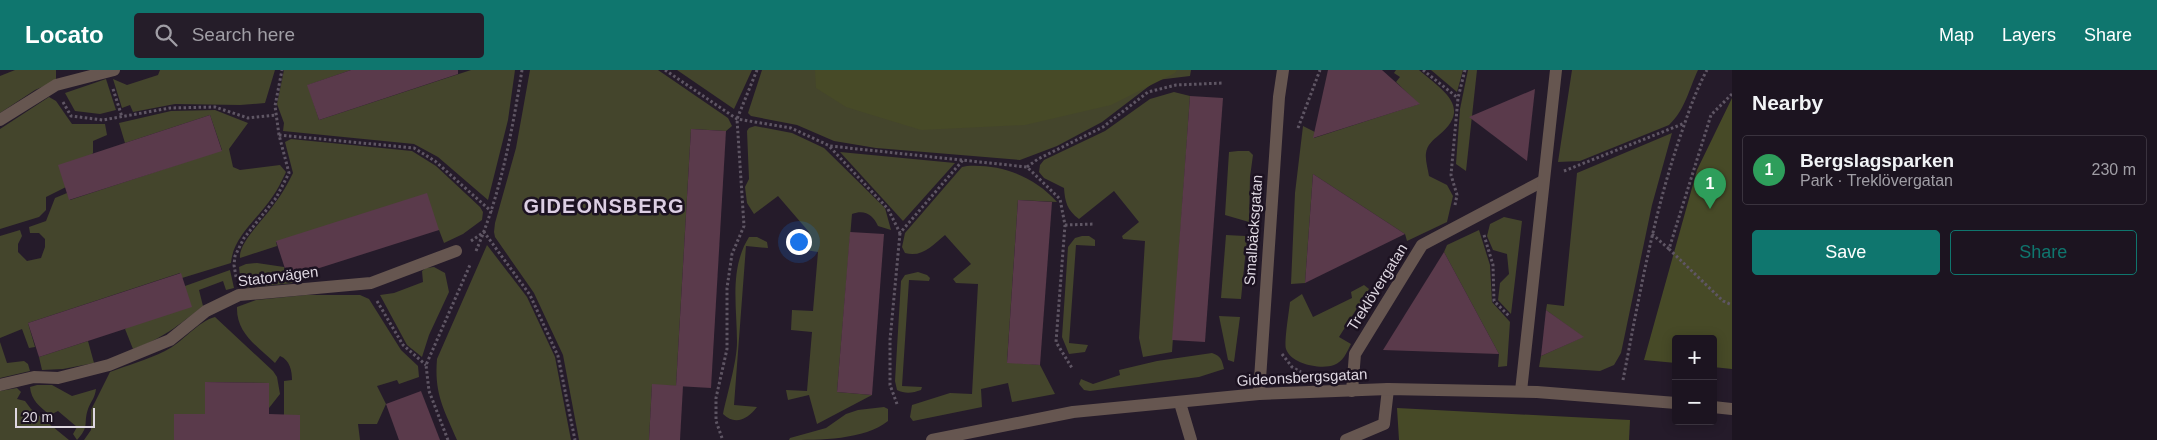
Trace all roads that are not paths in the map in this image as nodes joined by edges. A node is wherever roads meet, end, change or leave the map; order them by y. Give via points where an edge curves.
1 (1283, 70) edge
2 (1556, 70) edge
3 (111, 71) edge
4 (0, 120) edge
5 (1543, 181) junction
6 (456, 251) dead end
7 (0, 384) edge
8 (1388, 389) junction
9 (1352, 391) junction
10 (1521, 391) junction
11 (1259, 394) junction
12 (1180, 403) junction
13 (1672, 403) edge
14 (1717, 407) edge
15 (1732, 409) edge
16 (932, 440) edge
17 (1191, 440) edge
18 (1346, 440) edge

1 - 11 street, Smalbäcksgatan
2 - 5 street
3 - 4 street via 56,85
5 - 9 street, Treklövergatan via 1422,245 1355,354
5 - 10 street
6 - 7 street, Statorvägen via 371,283 239,295 206,311 170,340 109,365 58,378 34,377
8 - 9 street, Gideonsbergsgatan
8 - 10 street, Gideonsbergsgatan
8 - 18 street via 1384,424
9 - 11 street, Gideonsbergsgatan
10 - 13 street, Gideonsbergsgatan
11 - 12 street, Gideonsbergsgatan
12 - 16 street, Gideonsbergsgatan via 1072,412
12 - 17 street
14 - 15 street

